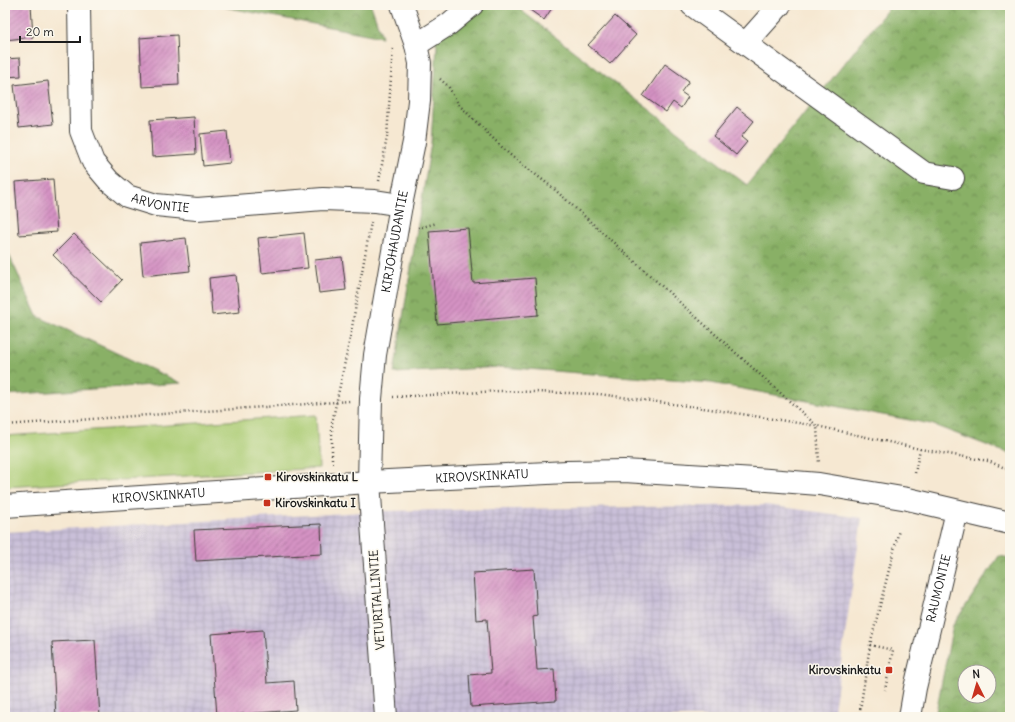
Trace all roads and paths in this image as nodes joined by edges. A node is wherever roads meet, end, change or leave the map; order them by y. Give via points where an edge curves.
1 (79, 5) edge
2 (402, 5) edge
3 (472, 5) edge
4 (692, 5) edge
5 (780, 5) edge
6 (393, 43) dead end
7 (746, 43) junction
8 (418, 53) junction
9 (953, 178) dead end
10 (375, 201) junction
11 (401, 205) junction
12 (371, 399) junction
13 (337, 402) junction
14 (5, 425) edge
15 (817, 426) junction
16 (920, 449) junction
17 (1010, 470) edge
18 (915, 473) dead end
19 (369, 482) junction
20 (820, 484) junction
21 (332, 485) junction
22 (5, 506) edge
23 (957, 512) junction
24 (1010, 524) edge
25 (899, 530) dead end
26 (870, 645) junction
27 (885, 690) dead end
28 (386, 717) edge
29 (859, 717) edge
30 (910, 717) edge

1 - 10 street, ARVONTIE via 81,131 94,162 109,181 127,196 156,205 197,209 323,200
2 - 8 street, KIRJOHAUDANTIE
3 - 8 street
4 - 7 street
5 - 7 street
6 - 10 path via 387,137
7 - 9 street via 924,173
8 - 11 street, KIRJOHAUDANTIE via 419,101 414,142
8 - 15 path via 448,86 459,105 509,154 553,188
10 - 11 street, ARVONTIE
10 - 13 path
11 - 12 street, KIRJOHAUDANTIE via 375,355
12 - 13 path
12 - 15 path via 500,391 599,394
12 - 19 street, KIRJOHAUDANTIE
13 - 14 path
13 - 21 path via 332,423
15 - 16 path
15 - 20 path
16 - 17 path via 988,461
16 - 18 path
19 - 20 street, KIROVSKINKATU via 624,471
19 - 21 street, KIROVSKINKATU
19 - 28 street, VETURITALLINTIE
20 - 23 street, KIROVSKINKATU via 908,499
21 - 22 street, KIROVSKINKATU
23 - 24 street
23 - 30 street, RAUMONTIE via 914,688
25 - 26 path
26 - 27 path via 894,650
26 - 29 path

